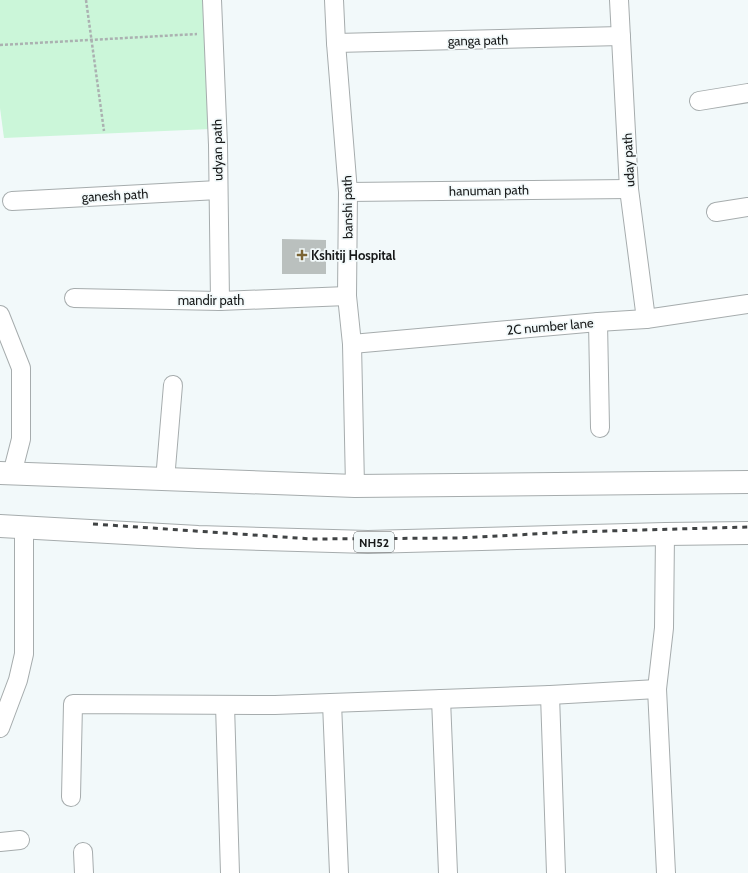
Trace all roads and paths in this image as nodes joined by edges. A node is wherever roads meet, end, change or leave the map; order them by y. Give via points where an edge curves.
1 (86, 0) edge
2 (212, 0) edge
3 (334, 0) edge
4 (619, 0) edge
5 (214, 33) junction
6 (621, 36) junction
7 (92, 40) junction
8 (336, 43) junction
9 (0, 45) edge
10 (748, 93) edge
11 (699, 101) dead end
12 (104, 131) dead end
13 (629, 189) junction
14 (218, 190) junction
15 (348, 192) junction
16 (12, 201) dead end
17 (748, 207) edge
18 (716, 212) dead end
19 (347, 296) junction
20 (74, 298) dead end
21 (220, 301) junction
22 (748, 304) edge
23 (646, 320) junction
24 (598, 322) junction
25 (2, 324) edge
26 (352, 344) junction
27 (173, 385) dead end
28 (600, 428) dead end
29 (6, 474) edge
30 (165, 480) junction
31 (748, 482) edge
32 (355, 486) junction
33 (0, 526) edge
34 (24, 527) junction
35 (748, 533) edge
36 (665, 534) junction
37 (657, 688) junction
38 (550, 695) junction
39 (441, 699) junction
40 (332, 703) junction
41 (225, 704) junction
42 (0, 728) edge
43 (71, 797) dead end
44 (20, 840) dead end
45 (0, 842) edge
46 (83, 852) dead end
47 (84, 873) edge
48 (230, 873) edge
49 (339, 873) edge
50 (448, 873) edge
51 (556, 873) edge
52 (666, 873) edge

1 - 7 path
2 - 5 street, udyan path
3 - 8 street, banshi path
4 - 6 street, uday path
5 - 7 path
5 - 14 street, udyan path
6 - 8 street, ganga path
6 - 13 street, uday path
7 - 9 path
7 - 12 path
8 - 15 street, banshi path
10 - 11 street
13 - 15 street, hanuman path
13 - 23 street, uday path
14 - 16 street, ganesh path
14 - 21 street, udyan path
15 - 19 street, banshi path
17 - 18 street
19 - 21 street, mandir path
19 - 26 street, banshi path
20 - 21 street, mandir path
22 - 23 street, 2C number lane
23 - 24 street, 2C number lane
24 - 26 street, 2C number lane
24 - 28 street
25 - 29 street via 21,368 21,439
26 - 32 street, banshi path
27 - 30 street
29 - 30 highway
30 - 32 highway
31 - 32 highway
33 - 34 highway, NH52
34 - 36 highway, NH52 via 198,537 368,542
34 - 42 street via 24,654 18,680
35 - 36 highway, NH52
36 - 37 street via 664,628
37 - 38 street
37 - 52 street
38 - 39 street
38 - 51 street
39 - 40 street
39 - 50 street
40 - 41 street
40 - 49 street
41 - 43 street via 73,704
41 - 48 street
44 - 45 street
46 - 47 street

